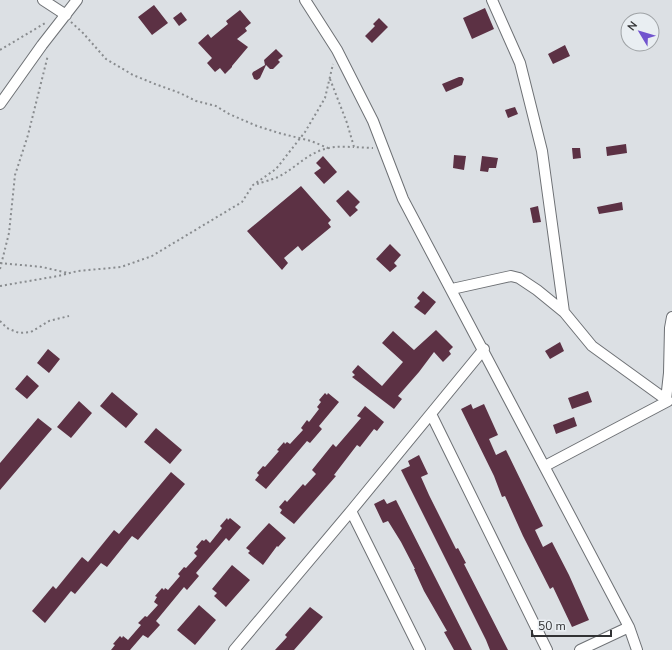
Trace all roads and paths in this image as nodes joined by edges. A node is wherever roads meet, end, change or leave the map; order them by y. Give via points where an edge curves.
1 (43, 0) edge
2 (77, 0) edge
3 (305, 0) edge
4 (492, 0) edge
5 (66, 15) junction
6 (48, 21) dead end
7 (0, 50) edge
8 (337, 50) junction
9 (49, 52) dead end
10 (330, 78) junction
11 (0, 104) edge
12 (300, 138) junction
13 (354, 147) junction
14 (328, 148) junction
15 (386, 152) junction
16 (253, 185) junction
17 (1, 263) edge
18 (0, 269) edge
19 (70, 273) junction
20 (0, 286) edge
21 (452, 289) junction
22 (564, 312) junction
23 (69, 316) dead end
24 (672, 317) edge
25 (0, 321) edge
26 (484, 349) junction
27 (669, 401) edge
28 (431, 414) junction
29 (545, 466) junction
30 (351, 511) junction
31 (629, 627) junction
32 (234, 650) edge
33 (420, 650) edge
34 (546, 650) edge
35 (580, 650) edge
36 (637, 650) edge

1 - 5 street
2 - 5 street
3 - 8 street
4 - 22 street via 520,63 542,151
5 - 11 street
5 - 12 path via 106,59 133,75 196,101 216,106 257,126
6 - 7 path
8 - 10 path
8 - 15 street
9 - 17 path via 15,175 9,233
10 - 12 path via 325,98
10 - 13 path
12 - 14 path
12 - 16 path via 276,169
13 - 14 path
13 - 15 path via 378,148
14 - 16 path via 305,158 277,177
15 - 21 street via 404,198
16 - 19 path via 242,202 152,256 121,267 92,268
17 - 18 path
17 - 19 path
19 - 20 path
21 - 22 street via 511,276 519,278
21 - 26 street
22 - 27 street via 592,346
23 - 25 path via 49,321 30,332 19,333 7,328
24 - 27 street
26 - 28 street
26 - 29 street
27 - 29 street
28 - 30 street
28 - 34 street
29 - 31 street
30 - 32 street
30 - 33 street
31 - 35 street
31 - 36 street

